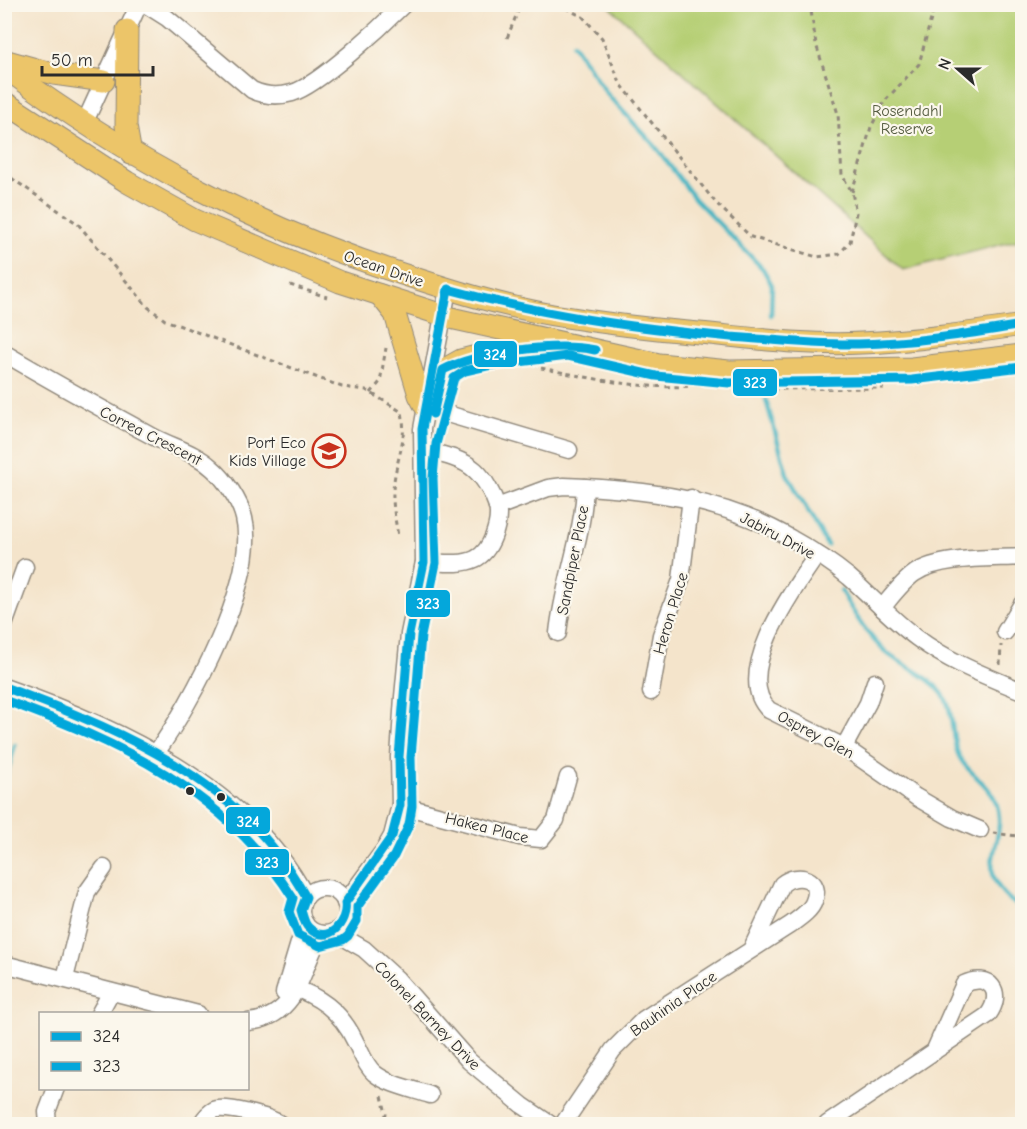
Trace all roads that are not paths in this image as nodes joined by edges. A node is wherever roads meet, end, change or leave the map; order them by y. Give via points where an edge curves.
1 (139, 4) edge
2 (145, 4) edge
3 (404, 4) edge
4 (127, 30) junction
5 (4, 60) edge
6 (4, 67) edge
7 (104, 81) junction
8 (4, 102) edge
9 (84, 124) junction
10 (73, 148) junction
11 (131, 154) junction
12 (454, 291) junction
13 (380, 295) junction
14 (449, 317) junction
15 (1023, 325) edge
16 (569, 344) junction
17 (4, 353) edge
18 (1023, 355) edge
19 (443, 370) junction
20 (430, 409) junction
21 (424, 446) junction
22 (569, 450) dead end
23 (585, 487) junction
24 (691, 498) junction
25 (497, 507) junction
26 (817, 555) junction
27 (1023, 557) edge
28 (424, 562) junction
29 (25, 567) dead end
30 (1023, 604) edge
31 (882, 608) junction
32 (4, 624) edge
33 (1005, 632) road end
34 (558, 633) dead end
35 (875, 682) dead end
36 (4, 687) edge
37 (651, 692) dead end
38 (1023, 692) edge
39 (844, 747) junction
40 (156, 753) junction
41 (568, 777) dead end
42 (400, 805) junction
43 (980, 830) dead end
44 (104, 868) dead end
45 (311, 894) junction
46 (340, 897) junction
47 (305, 923) junction
48 (333, 929) junction
49 (751, 950) dead end
50 (4, 964) edge
51 (65, 978) junction
52 (292, 986) junction
53 (111, 992) junction
54 (100, 1012) edge
55 (190, 1012) edge
56 (249, 1022) edge
57 (934, 1052) dead end
58 (56, 1090) edge
59 (430, 1095) dead end
60 (48, 1125) edge
61 (201, 1125) edge
62 (280, 1125) edge
63 (550, 1125) edge
64 (563, 1125) edge
65 (827, 1125) edge

1 - 4 street
2 - 3 street via 252,90 269,95 293,93 313,82
4 - 7 street
4 - 11 main road via 126,126
5 - 7 main road via 54,74
6 - 9 main road, Ocean Drive
7 - 9 street
8 - 10 main road, Ocean Drive
9 - 10 main road
9 - 11 main road, Ocean Drive
10 - 13 main road, Ocean Drive via 195,220
11 - 12 main road, Ocean Drive via 274,227
12 - 14 street
12 - 15 main road, Ocean Drive via 561,316 765,340 859,344
13 - 14 main road, Ocean Drive
13 - 20 main road via 395,314 419,395
14 - 16 main road, Ocean Drive
14 - 19 street
14 - 20 street
16 - 18 main road, Ocean Drive via 659,364 729,371 890,369
16 - 19 main road via 485,354
17 - 40 street, Correa Crescent via 80,399 213,468 244,518 245,546 239,579 223,631 190,701
19 - 20 street
20 - 21 street via 422,429
20 - 22 street
21 - 25 street via 475,470
21 - 28 street
23 - 24 street, Jabiru Drive
23 - 25 street, Jabiru Drive via 548,488
23 - 34 street, Sandpiper Place via 584,512
24 - 26 street, Jabiru Drive via 750,518
24 - 37 street, Heron Place via 684,568 661,635
25 - 28 street via 492,538 482,555 463,562
26 - 31 street, Jabiru Drive via 849,577
26 - 39 street, Osprey Glen via 780,611 767,640 758,671 758,696 769,710
27 - 31 street via 939,563 908,579
28 - 42 street via 405,676
29 - 32 street
30 - 33 street
31 - 38 street, Jabiru Drive via 933,649
35 - 39 street
36 - 40 street via 59,706
39 - 43 street, Osprey Glen via 952,818
40 - 45 street via 233,808
41 - 42 street, Hakea Place via 556,820 541,839 531,840
42 - 46 street via 392,836 372,868
44 - 51 street via 87,892
45 - 46 street via 326,889
45 - 47 street via 302,910
46 - 48 street
47 - 48 street via 314,932
47 - 52 street
48 - 52 street
48 - 63 street, Colonel Barney Drive via 364,949 398,979 469,1061
49 - 64 street, Bauhinia Place via 644,1019 625,1036
50 - 51 street
51 - 53 street
52 - 56 street via 289,1004 266,1018
52 - 59 street via 337,1012 366,1063 386,1080
53 - 54 street
53 - 55 street
57 - 65 street
58 - 60 street via 47,1112
61 - 62 street via 207,1115 222,1109 272,1118

